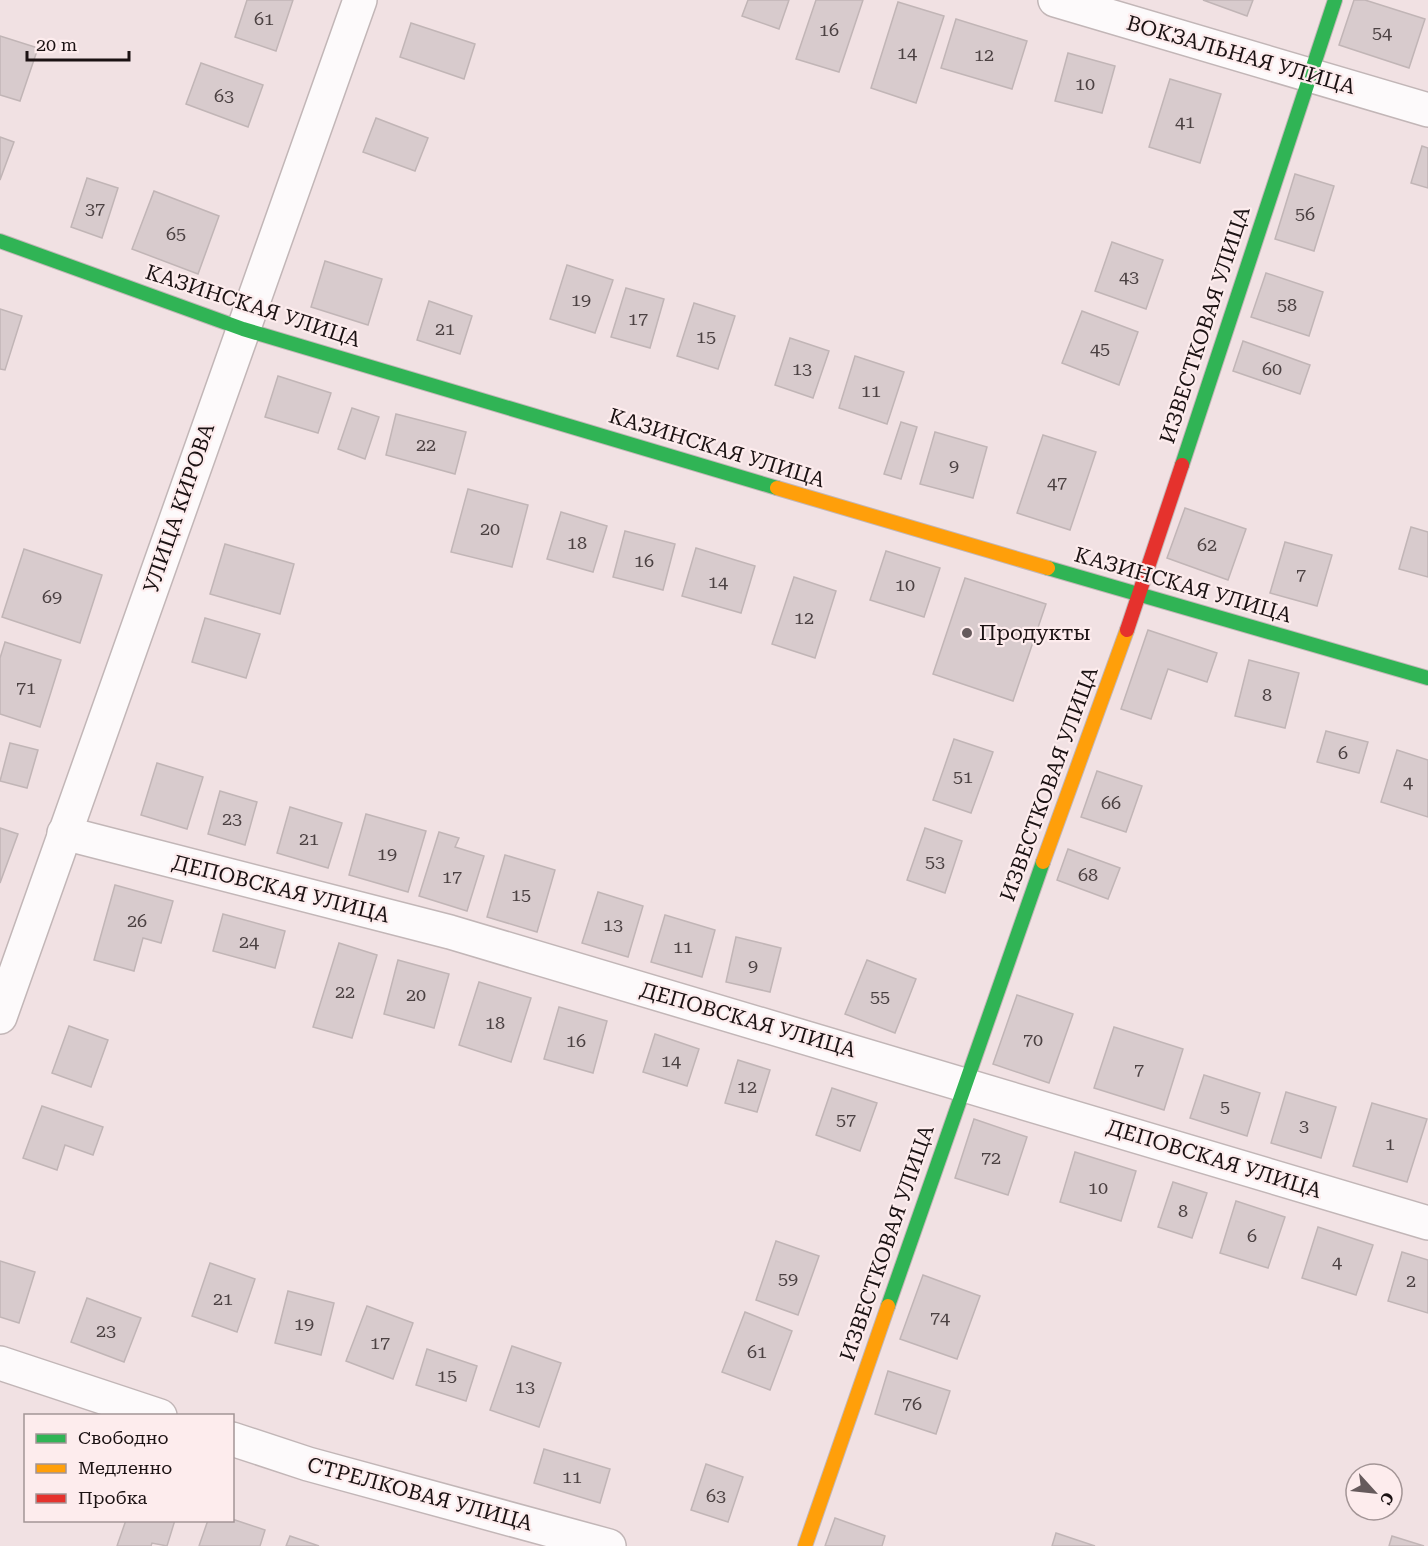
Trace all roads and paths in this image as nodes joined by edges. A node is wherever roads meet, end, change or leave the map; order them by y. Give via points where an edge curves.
1 (360, 0) edge
2 (1055, 0) edge
3 (1335, 0) edge
4 (1309, 74) junction
5 (1428, 110) edge
6 (0, 241) edge
7 (243, 328) junction
8 (1139, 595) junction
9 (1428, 678) edge
10 (64, 833) junction
11 (0, 1017) edge
12 (964, 1084) junction
13 (1428, 1223) edge
14 (0, 1363) edge
15 (154, 1414) edge
16 (234, 1440) edge
17 (609, 1546) edge
18 (805, 1546) edge

1 - 7 street, УЛИЦА КИРОВА
2 - 4 street, ВОКЗАЛЬНАЯ УЛИЦА
3 - 4 street, ИЗВЕСТКОВАЯ УЛИЦА
4 - 5 street, ВОКЗАЛЬНАЯ УЛИЦА
4 - 8 street, ИЗВЕСТКОВАЯ УЛИЦА
6 - 7 street, КАЗИНСКАЯ УЛИЦА
7 - 8 street, КАЗИНСКАЯ УЛИЦА
7 - 10 street, УЛИЦА КИРОВА
8 - 9 street, КАЗИНСКАЯ УЛИЦА
8 - 12 street, ИЗВЕСТКОВАЯ УЛИЦА
10 - 11 street, УЛИЦА КИРОВА
10 - 12 street, ДЕПОВСКАЯ УЛИЦА via 450,932
12 - 13 street, ДЕПОВСКАЯ УЛИЦА
12 - 18 street, ИЗВЕСТКОВАЯ УЛИЦА
14 - 15 street
16 - 17 street, СТРЕЛКОВАЯ УЛИЦА via 308,1464

